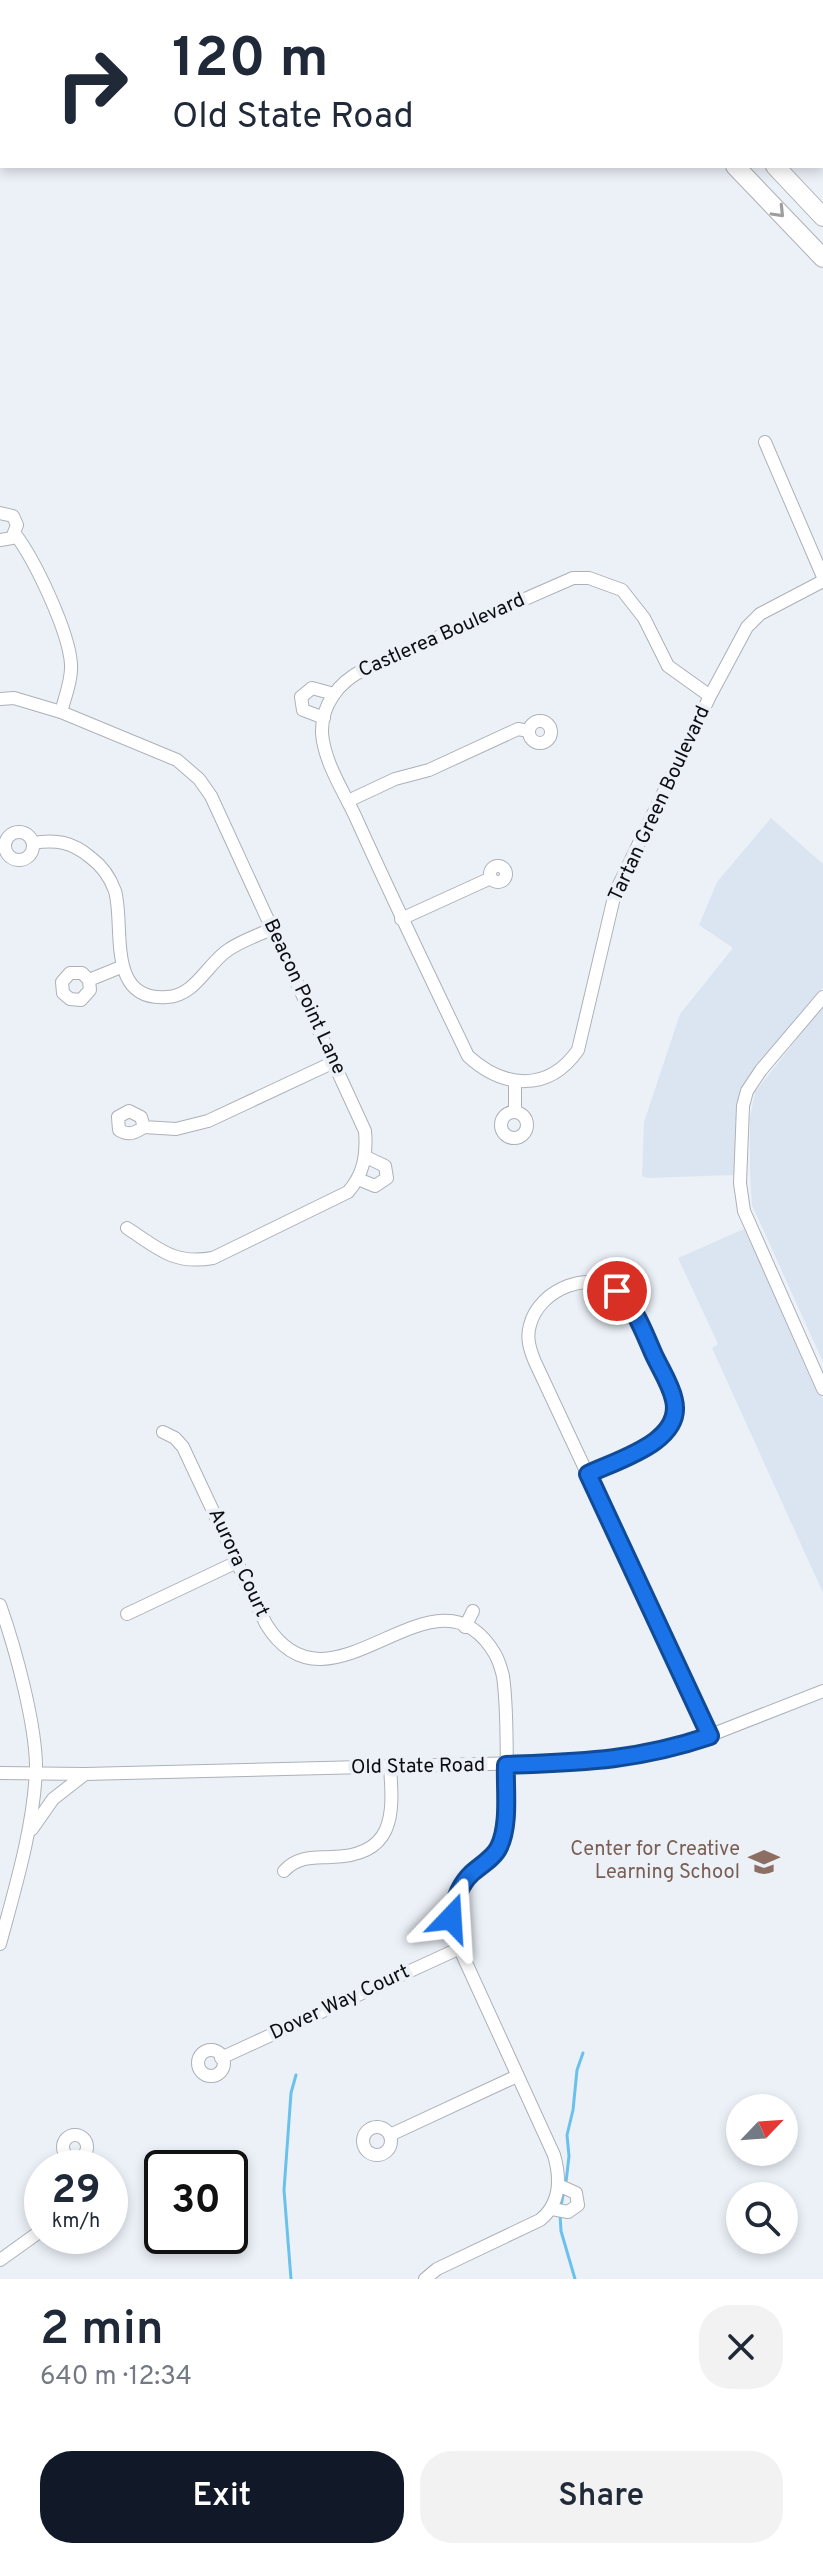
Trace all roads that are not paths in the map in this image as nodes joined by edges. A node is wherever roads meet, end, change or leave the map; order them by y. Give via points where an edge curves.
1 (737, 168) edge
2 (777, 168) edge
3 (823, 217) edge
4 (823, 258) edge
5 (765, 442) dead end
6 (0, 513) edge
7 (15, 534) junction
8 (0, 540) edge
9 (823, 579) edge
10 (334, 694) junction
11 (710, 696) junction
12 (0, 699) edge
13 (61, 712) junction
14 (324, 718) junction
15 (529, 731) dead end
16 (348, 801) junction
17 (33, 843) dead end
18 (491, 878) dead end
19 (401, 919) junction
20 (272, 929) junction
21 (121, 967) junction
22 (89, 980) dead end
23 (823, 997) edge
24 (334, 1062) junction
25 (515, 1083) junction
26 (515, 1112) dead end
27 (144, 1127) dead end
28 (366, 1157) junction
29 (358, 1179) junction
30 (127, 1228) dead end
31 (823, 1389) edge
32 (163, 1432) dead end
33 (588, 1474) junction
34 (237, 1562) junction
35 (0, 1605) edge
36 (473, 1611) dead end
37 (127, 1614) dead end
38 (465, 1627) junction
39 (823, 1691) edge
40 (710, 1736) junction
41 (506, 1765) junction
42 (390, 1768) junction
43 (0, 1773) edge
44 (36, 1774) junction
45 (85, 1774) junction
46 (28, 1835) junction
47 (284, 1871) dead end
48 (0, 1944) edge
49 (458, 1949) junction
50 (221, 2058) dead end
51 (517, 2076) junction
52 (390, 2135) dead end
53 (558, 2185) junction
54 (552, 2209) junction
55 (24, 2243) edge
56 (0, 2260) edge
57 (425, 2279) edge

1 -> 4 highway
2 - 3 highway
5 - 9 street
6 - 7 street via 16,520
7 - 8 street
7 - 13 street via 32,557 68,645 71,674
9 - 11 street, Tartan Green Boulevard via 760,614 747,627
10 - 11 street, Castlerea Boulevard via 363,670 581,578 622,590 644,618 668,666
10 - 14 street, Castlerea Boulevard
10 - 14 street via 312,688 301,697 303,710
11 - 25 street, Tartan Green Boulevard via 615,893 578,1050 560,1071
12 - 13 street, Beacon Point Lane
13 - 20 street, Beacon Point Lane via 177,760 199,779
14 - 16 street, Castlerea Boulevard via 323,738
15 - 16 street via 518,729
16 - 19 street, Castlerea Boulevard
17 - 21 street via 65,842 99,864 115,890
18 - 19 street
19 - 25 street, Castlerea Boulevard via 468,1056 487,1072
20 - 21 street via 230,948 190,988 167,998 139,990
20 - 24 street, Beacon Point Lane
21 - 22 street
23 - 31 street via 747,1091 740,1183 744,1211
24 - 27 street via 208,1121 176,1129
24 - 28 street, Beacon Point Lane via 365,1131
25 - 26 street
28 - 29 street, Beacon Point Lane
28 - 29 street via 385,1166 387,1178 375,1186
29 - 30 street via 341,1198 213,1258 178,1260
32 - 34 street, Aurora Court via 183,1447
33 - 33 street via 528,1337 533,1316 546,1299 590,1282 613,1289 631,1306 675,1410 672,1425 659,1440
33 - 40 street
34 - 37 street
34 - 38 street, Aurora Court via 271,1632 289,1649 311,1658 351,1654 422,1622
35 - 44 street via 31,1723
36 - 38 street
38 - 41 street via 484,1640 500,1665
39 - 40 street, Old State Road
40 - 41 street, Old State Road via 635,1757
41 - 42 street, Old State Road
41 - 49 street via 501,1843 458,1893 451,1918
42 - 45 street, Old State Road
42 - 47 street via 392,1813 378,1840 356,1854 301,1859
43 - 44 street, Old State Road
44 - 45 street, Old State Road
44 - 46 street
45 - 46 street via 53,1799
46 - 48 street
49 - 50 street, Dover Way Court
49 - 51 street
51 - 52 street
51 - 53 street via 554,2155
53 - 54 street
53 - 54 street via 574,2190 579,2201 568,2212
54 - 57 street
55 - 56 street

